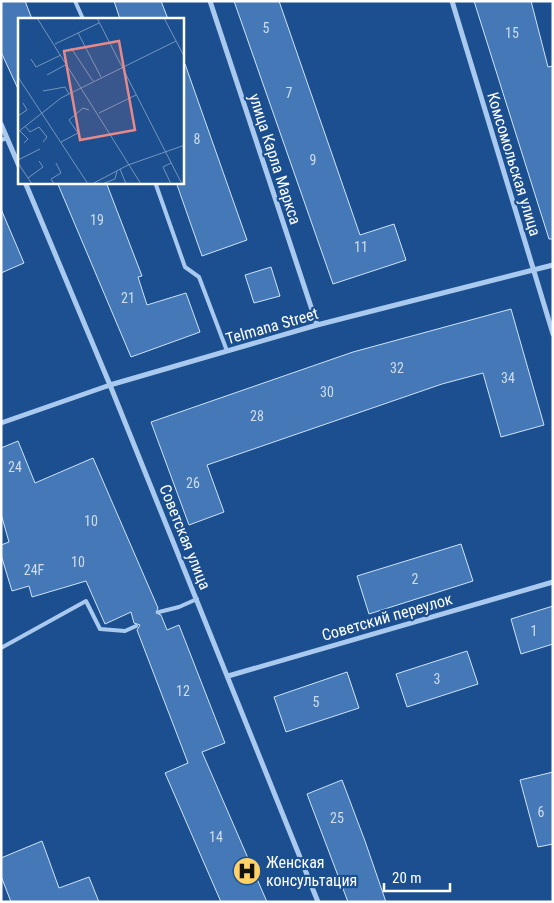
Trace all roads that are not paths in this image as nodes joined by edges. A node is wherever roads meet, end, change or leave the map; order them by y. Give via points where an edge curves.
1 (75, 1) edge
2 (210, 1) edge
3 (452, 1) edge
4 (83, 18) edge
5 (1, 124) edge
6 (4, 139) edge
7 (18, 164) edge
8 (26, 184) edge
9 (157, 184) edge
10 (553, 265) edge
11 (533, 271) junction
12 (317, 325) junction
13 (553, 334) edge
14 (227, 351) junction
15 (110, 385) junction
16 (1, 423) edge
17 (553, 582) edge
18 (197, 599) junction
19 (160, 612) dead end
20 (136, 626) dead end
21 (1, 648) edge
22 (228, 676) junction
23 (318, 902) edge

1 - 4 lane
2 - 12 street, улица Карла Маркса
3 - 11 street, Комсомольская улица
5 - 6 street
6 - 7 street
8 - 15 street, Советская улица
9 - 14 lane via 185,267 199,276
10 - 11 street, Telmana Street
11 - 12 street, Telmana Street
11 - 13 street, Комсомольская улица
12 - 14 street, Telmana Street
14 - 15 street, Telmana Street
15 - 16 street, Telmana Street
15 - 18 street, Советская улица
17 - 22 street, Советский переулок
18 - 19 lane
18 - 22 street, Советская улица
20 - 21 lane via 124,631 100,629 86,601
22 - 23 street, Советская улица

